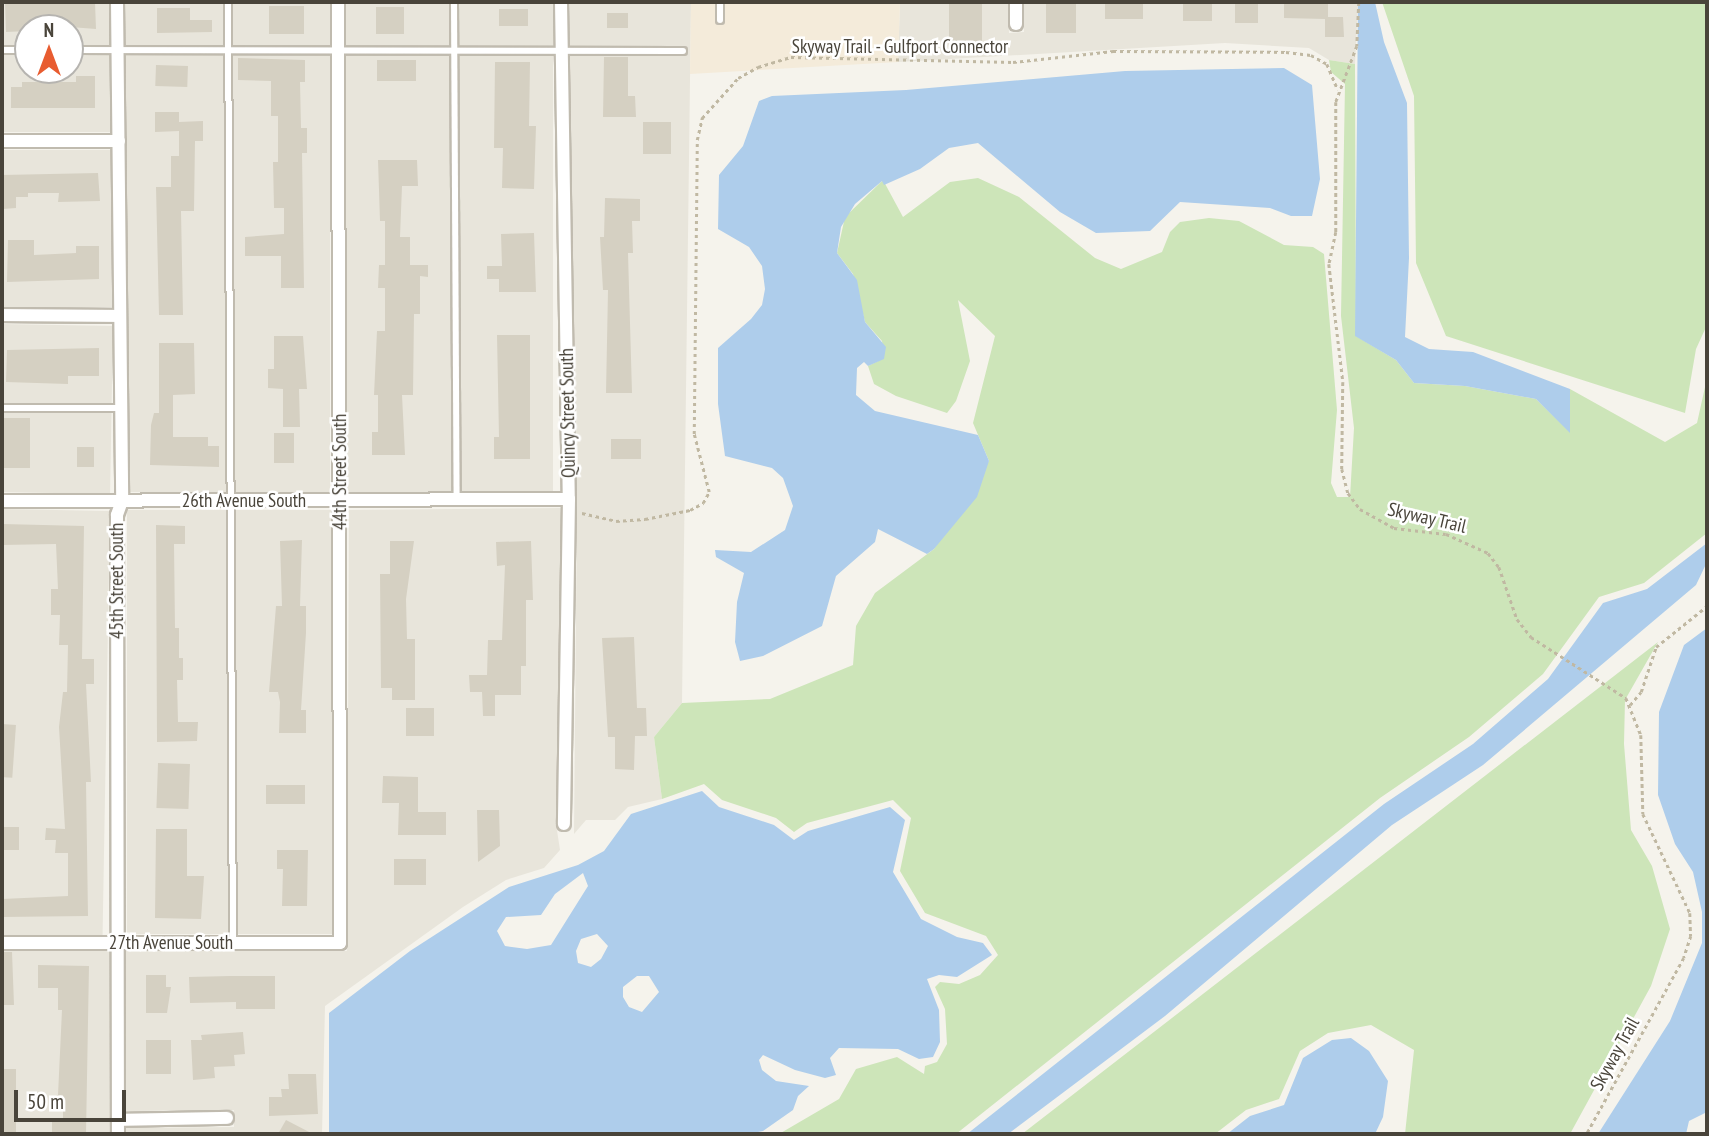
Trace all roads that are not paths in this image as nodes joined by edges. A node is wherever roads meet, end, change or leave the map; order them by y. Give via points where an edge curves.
1 (117, 2) edge
2 (228, 2) edge
3 (338, 2) edge
4 (454, 2) edge
5 (561, 2) edge
6 (720, 2) edge
7 (1016, 2) edge
8 (720, 20) dead end
9 (1016, 24) dead end
10 (338, 47) junction
11 (454, 48) junction
12 (228, 49) junction
13 (561, 49) junction
14 (84, 50) edge
15 (118, 50) junction
16 (683, 51) dead end
17 (2, 141) edge
18 (119, 141) junction
19 (2, 315) edge
20 (120, 316) junction
21 (2, 408) edge
22 (121, 408) junction
23 (569, 499) junction
24 (457, 500) junction
25 (2, 501) edge
26 (122, 501) junction
27 (230, 501) junction
28 (341, 501) junction
29 (564, 824) dead end
30 (2, 943) edge
31 (118, 943) junction
32 (233, 943) junction
33 (340, 943) joint
34 (227, 1118) dead end
35 (118, 1119) junction
36 (118, 1134) edge

1 - 15 street, 45th Street South
2 - 12 lane
3 - 10 street, 44th Street South
4 - 11 lane
5 - 13 street, Quincy Street South
6 - 8 lane
7 - 9 street
10 - 11 lane
10 - 12 lane
10 - 28 street, 44th Street South
11 - 13 lane
11 - 24 lane
12 - 15 lane
12 - 27 lane
13 - 16 lane
13 - 23 street, Quincy Street South
14 - 15 lane
15 - 18 street, 45th Street South
17 - 18 street
18 - 20 street, 45th Street South
19 - 20 street
20 - 22 street, 45th Street South
21 - 22 lane
22 - 26 street, 45th Street South
23 - 24 street, 26th Avenue South
23 - 29 street, Quincy Street South
24 - 28 street, 26th Avenue South
25 - 26 street, 26th Avenue South
26 - 27 street, 26th Avenue South
26 - 31 street, 45th Street South via 117,515
27 - 28 street, 26th Avenue South
27 - 32 lane
28 - 33 street, 44th Street South
30 - 31 street, 27th Avenue South
31 - 32 street, 27th Avenue South
31 - 35 street, 45th Street South
32 - 33 street, 27th Avenue South
34 - 35 street
35 - 36 street, 45th Street South

